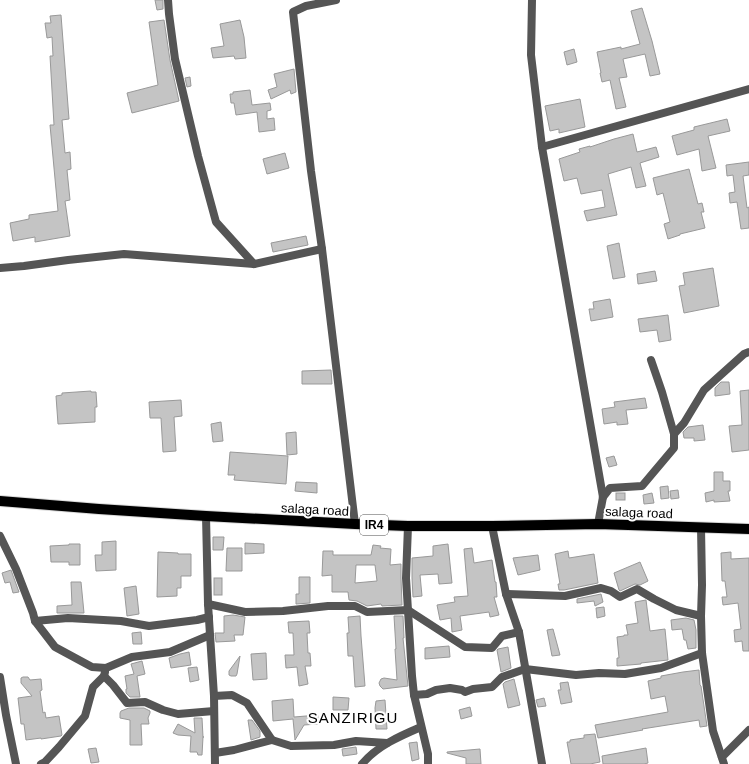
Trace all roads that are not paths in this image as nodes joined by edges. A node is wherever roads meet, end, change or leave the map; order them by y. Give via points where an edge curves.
1 (168, 0) edge
2 (336, 0) edge
3 (532, 0) edge
4 (749, 89) edge
5 (542, 147) junction
6 (322, 250) junction
7 (254, 264) junction
8 (0, 268) edge
9 (749, 352) edge
10 (651, 360) dead end
11 (674, 434) junction
12 (603, 497) junction
13 (0, 500) edge
14 (206, 516) junction
15 (355, 524) junction
16 (598, 524) junction
17 (408, 526) junction
18 (492, 526) junction
19 (701, 528) junction
20 (749, 529) edge
21 (0, 536) edge
22 (506, 594) junction
23 (208, 604) junction
24 (408, 610) junction
25 (700, 616) junction
26 (209, 617) junction
27 (35, 621) junction
28 (519, 632) junction
29 (210, 635) junction
30 (702, 653) junction
31 (525, 670) junction
32 (105, 672) junction
33 (0, 677) edge
34 (414, 695) junction
35 (214, 696) junction
36 (214, 711) junction
37 (421, 727) junction
38 (749, 730) edge
39 (272, 740) junction
40 (387, 743) junction
41 (214, 753) junction
42 (723, 761) edge
43 (16, 764) edge
44 (41, 764) edge
45 (215, 764) edge
46 (362, 764) edge
47 (428, 764) edge
48 (542, 764) edge

1 - 7 street via 175,59 216,222
2 - 6 street via 306,6 293,12
3 - 5 street via 531,55
4 - 5 street
5 - 12 street
6 - 7 street
6 - 15 street
7 - 8 street via 124,254
9 - 11 street via 704,390 684,423
10 - 11 street
11 - 12 street via 674,448 642,486 610,488
12 - 16 street
13 - 14 main road, salaga road / IR4
14 - 15 main road, salaga road / IR4
14 - 23 street
15 - 17 main road, salaga road / IR4
16 - 18 main road, salaga road / IR4
16 - 19 main road, salaga road / IR4
17 - 18 main road, salaga road / IR4
17 - 24 street
18 - 22 street
19 - 20 main road, salaga road / IR4
19 - 25 street
21 - 27 street via 16,569
22 - 25 street via 565,596 601,588 620,597 637,590 676,610
22 - 28 street
23 - 24 street via 245,612 328,606 355,606 367,612
23 - 26 street
24 - 28 street via 465,647 492,648 502,636
24 - 34 street
25 - 30 street
26 - 27 street via 150,626 121,621 68,618
26 - 29 street
27 - 32 street via 55,647
28 - 31 street
29 - 32 street via 170,652 132,657
29 - 35 street
30 - 31 street via 661,668 625,674 576,675
30 - 42 street via 713,731
31 - 34 street via 502,677 492,687 465,692 450,688
31 - 48 street
32 - 36 street via 127,704 145,702 178,714
32 - 44 street via 93,687 85,716
33 - 43 street
34 - 37 street
35 - 36 street
35 - 39 street via 232,695 247,703
36 - 41 street
37 - 40 street
37 - 47 street
38 - 42 street
39 - 40 street via 291,746 334,745 356,741
39 - 41 street
40 - 46 street via 368,756
41 - 45 street

